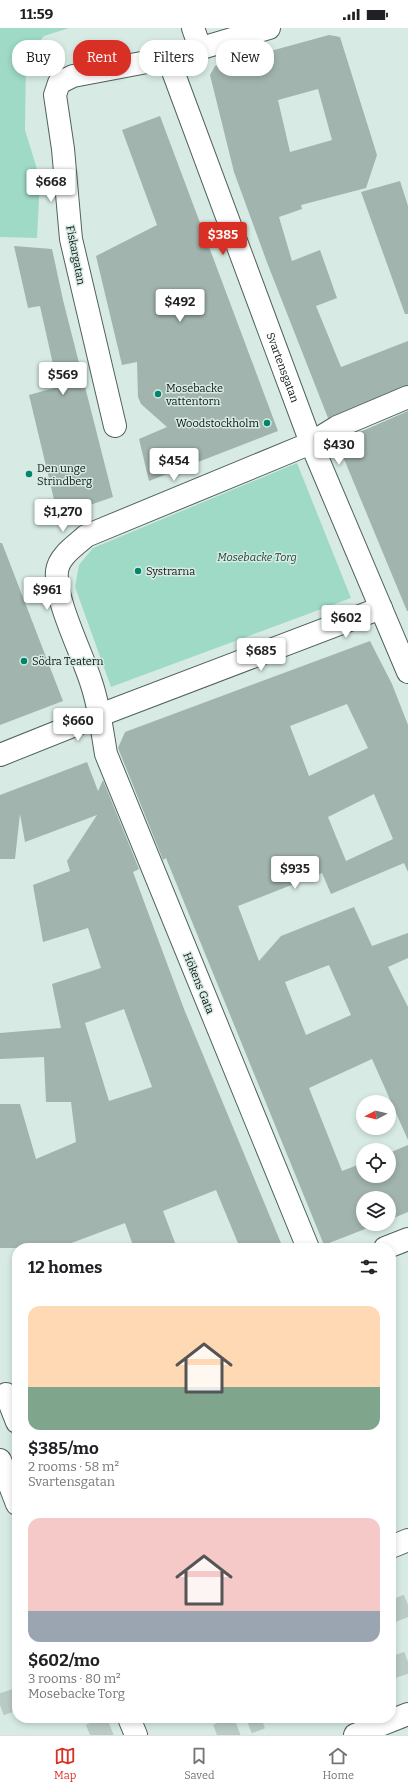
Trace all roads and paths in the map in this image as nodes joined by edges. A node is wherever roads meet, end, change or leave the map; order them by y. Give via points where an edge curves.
1 (269, 28) edge
2 (196, 38) edge
3 (139, 63) edge
4 (175, 76) edge
5 (408, 397) edge
6 (115, 426) dead end
7 (311, 443) junction
8 (381, 608) junction
9 (408, 672) edge
10 (100, 715) junction
11 (0, 755) edge
12 (408, 1239) edge
13 (306, 1243) edge
14 (396, 1244) edge
15 (8, 1394) edge
16 (12, 1406) edge
17 (0, 1460) edge
18 (12, 1491) edge
19 (408, 1540) edge
20 (396, 1545) edge
21 (408, 1714) edge
22 (396, 1719) edge
23 (131, 1723) edge
24 (385, 1723) edge
25 (136, 1735) edge
26 (355, 1735) edge

1 - 2 street, Fiskargatan
3 - 6 street, Fiskargatan via 73,76 58,83 55,96 63,149 71,238
4 - 7 street, Svartensgatan
5 - 7 street via 337,427
7 - 8 street, Svartensgatan
7 - 10 street via 86,536 64,556 57,570 57,590 92,683
8 - 9 street, Svartensgatan
8 - 10 street
10 - 11 street
10 - 13 street, Hökens Gata via 106,754
12 - 14 street
15 - 16 street
17 - 18 street
19 - 20 street
21 - 22 street
23 - 25 street
24 - 26 street

